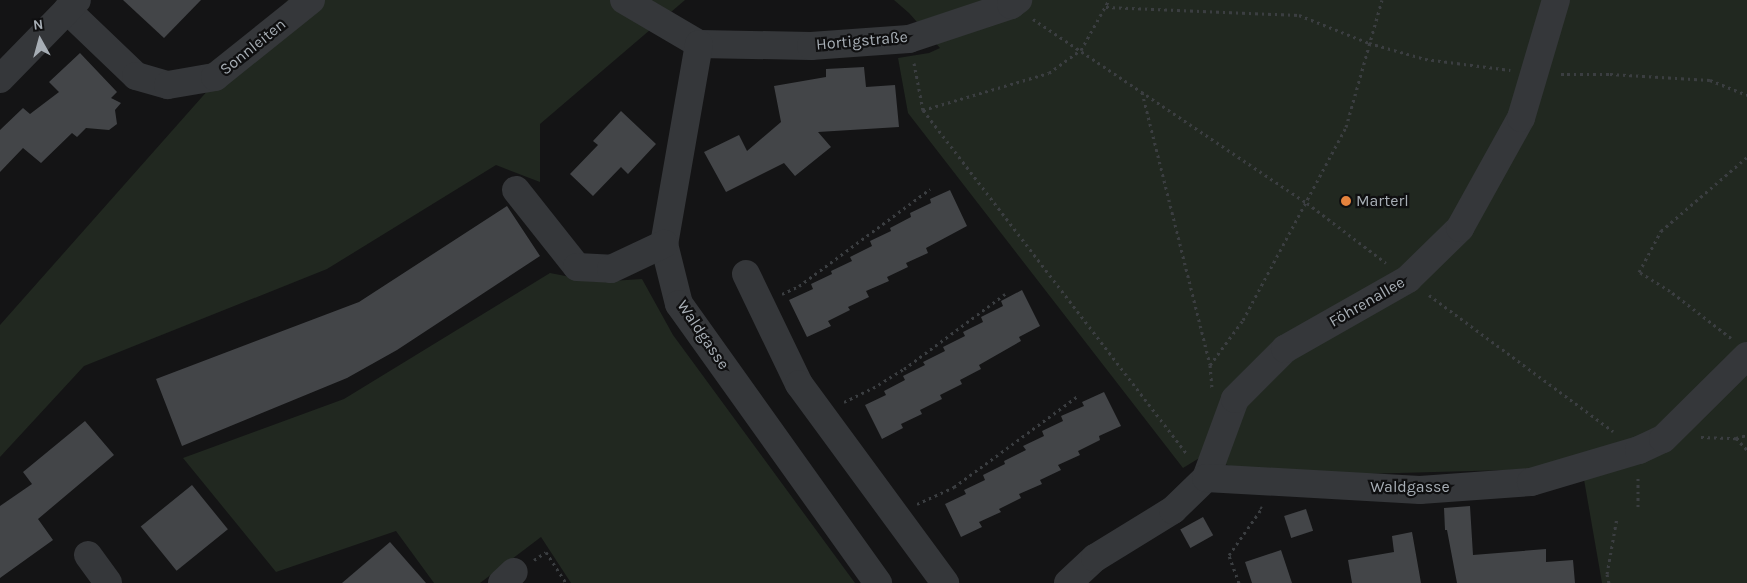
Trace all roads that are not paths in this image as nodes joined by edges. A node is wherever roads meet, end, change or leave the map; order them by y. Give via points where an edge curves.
1 (311, 0) edge
2 (624, 0) edge
3 (1556, 0) edge
4 (1015, 2) edge
5 (72, 5) edge
6 (698, 44) junction
7 (0, 79) edge
8 (516, 190) dead end
9 (664, 244) junction
10 (746, 274) dead end
11 (1739, 347) edge
12 (1206, 478) junction
13 (88, 555) dead end
14 (108, 583) edge
15 (878, 583) edge
16 (945, 583) edge
17 (1068, 583) edge

1 - 5 street, Sonnleiten via 215,77 168,85 136,76
2 - 6 street
3 - 12 street, Föhrenallee via 1521,118 1460,228 1408,279 1285,349 1235,399
4 - 6 street, Hortigstraße via 909,39 812,46
5 - 7 street, Sonnleiten
6 - 9 street, Waldgasse
8 - 9 street via 577,267 611,269
9 - 15 street, Waldgasse via 679,304
10 - 16 street via 799,384
11 - 12 street, Waldgasse via 1651,445 1530,482 1420,490
12 - 17 street via 1173,510 1096,558
13 - 14 street

